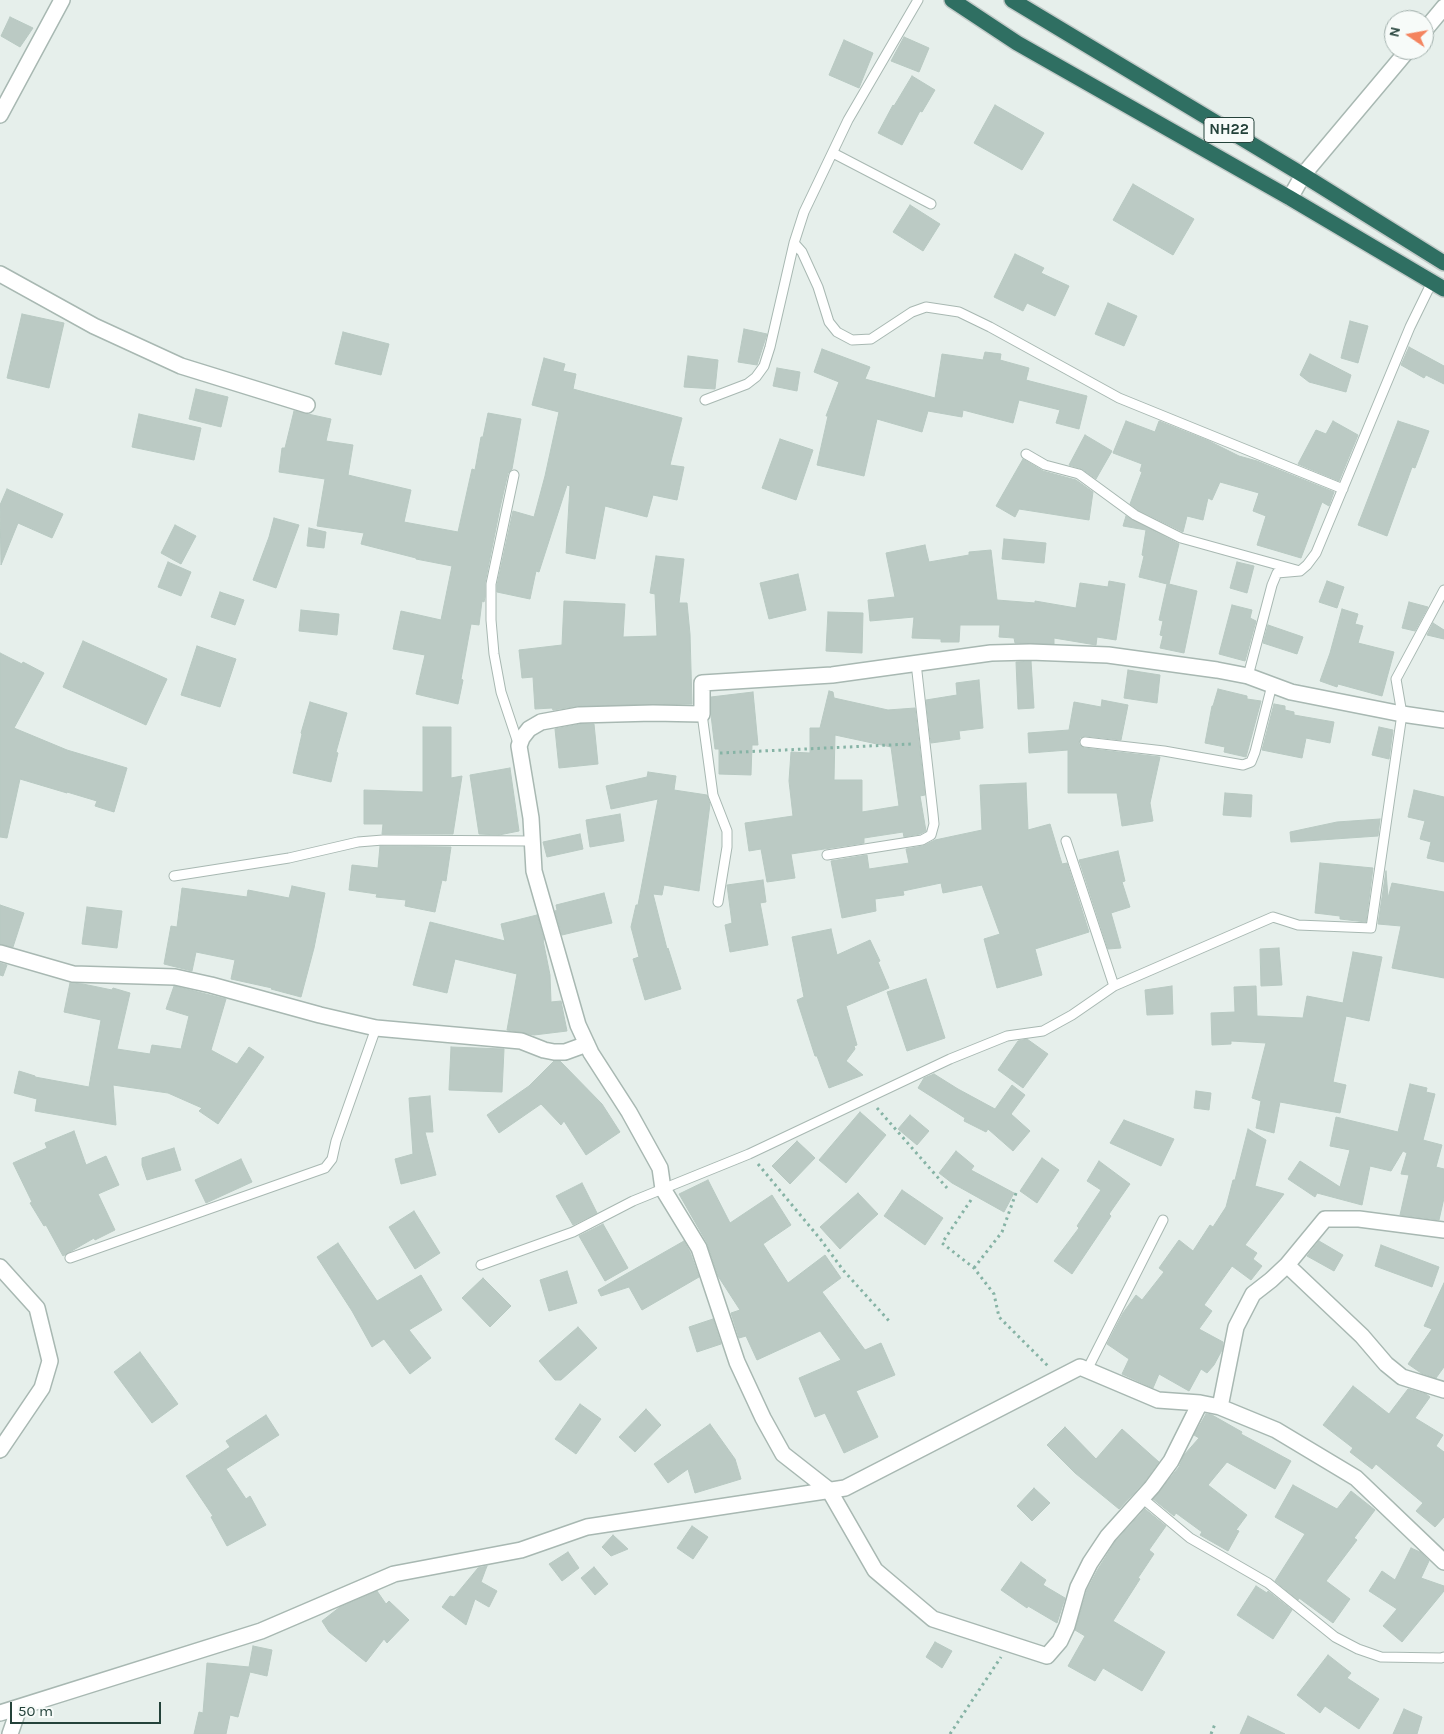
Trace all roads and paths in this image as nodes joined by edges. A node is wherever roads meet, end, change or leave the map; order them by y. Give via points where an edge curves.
1 (62, 0) edge
2 (918, 0) edge
3 (952, 0) edge
4 (1012, 0) edge
5 (1444, 7) edge
6 (1434, 19) edge
7 (1400, 60) edge
8 (0, 114) edge
9 (833, 153) junction
10 (1303, 175) junction
11 (1290, 198) junction
12 (931, 204) dead end
13 (794, 244) junction
14 (1444, 263) edge
15 (0, 274) edge
16 (1438, 285) edge
17 (705, 400) dead end
18 (307, 405) dead end
19 (1026, 454) dead end
20 (514, 475) dead end
21 (1343, 489) junction
22 (1300, 571) junction
23 (1444, 590) edge
24 (916, 663) junction
25 (1248, 676) junction
26 (1272, 685) junction
27 (702, 714) junction
28 (1402, 714) junction
29 (1444, 720) edge
30 (1085, 742) dead end
31 (925, 743) junction
32 (520, 746) junction
33 (712, 753) dead end
34 (1066, 840) dead end
35 (532, 841) junction
36 (827, 855) dead end
37 (174, 876) dead end
38 (718, 902) dead end
39 (0, 953) edge
40 (1114, 986) junction
41 (376, 1028) junction
42 (587, 1044) junction
43 (868, 1098) junction
44 (749, 1154) junction
45 (947, 1188) dead end
46 (663, 1189) junction
47 (1016, 1193) dead end
48 (971, 1200) dead end
49 (1163, 1220) dead end
50 (1444, 1230) edge
51 (70, 1258) dead end
52 (480, 1265) dead end
53 (1288, 1265) junction
54 (0, 1267) edge
55 (974, 1268) junction
56 (890, 1322) dead end
57 (1087, 1370) junction
58 (1059, 1377) junction
59 (1444, 1390) edge
60 (1200, 1404) junction
61 (1220, 1407) junction
62 (0, 1450) edge
63 (829, 1490) junction
64 (1142, 1498) junction
65 (1442, 1556) edge
66 (1010, 1644) junction
67 (1444, 1657) edge
68 (19, 1708) junction
69 (0, 1714) edge
70 (1215, 1724) dead end
71 (10, 1734) edge
72 (950, 1734) edge
73 (1211, 1734) edge

1 - 8 street
2 - 9 lane via 848,120
3 - 11 highway, NH22 via 1017,43
4 - 10 highway, NH22
5 - 6 street
7 - 10 street
9 - 12 lane
9 - 13 lane via 804,212
10 - 11 street
10 - 14 highway, NH22
11 - 16 highway, NH22
13 - 17 lane via 764,366 748,384
13 - 21 lane via 802,252 818,287 829,322 837,332 852,340 871,338 912,312 926,307 959,312 1119,398
15 - 18 street via 94,326 181,366
16 - 21 lane via 1410,327
19 - 22 lane via 1045,465 1079,474 1135,515 1181,538
20 - 32 lane via 491,584 491,620 501,692
21 - 22 lane via 1316,553
22 - 25 lane via 1277,573
23 - 28 lane via 1396,679
24 - 25 street via 991,653 1108,655
24 - 27 street via 832,675 702,683
24 - 31 lane
25 - 26 street
26 - 28 street via 1291,692
26 - 30 lane via 1255,752 1251,762 1243,765
27 - 32 street via 580,715 541,722 529,729
27 - 38 lane via 713,795 727,831
28 - 29 street
28 - 40 lane via 1371,928 1298,925 1273,917
31 - 33 path
31 - 36 lane via 934,824 931,835 922,840
32 - 35 street
34 - 40 lane
35 - 37 lane via 358,842 289,858
35 - 42 street via 534,871 578,1025
39 - 41 street via 73,974 175,978
40 - 43 lane via 1072,1016 1043,1031 1007,1036
41 - 42 street via 521,1041 559,1052
41 - 51 lane via 332,1159 324,1168
42 - 46 street via 660,1168
43 - 44 lane
43 - 45 path
44 - 46 lane
44 - 56 path via 843,1270
46 - 52 lane via 573,1232
46 - 63 street via 699,1248 737,1362 763,1418 783,1454
47 - 55 path via 1002,1232
48 - 55 path via 942,1243
49 - 57 lane
50 - 53 street via 1359,1219 1325,1219
53 - 59 street via 1402,1377
53 - 61 street via 1252,1294 1236,1327
54 - 62 street via 37,1308 50,1361 42,1388
55 - 58 path via 994,1294 999,1317
57 - 58 street via 1080,1367
57 - 60 street via 1158,1400
58 - 63 street via 844,1488
60 - 61 street
60 - 64 street via 1171,1461
61 - 65 street via 1276,1430 1356,1478
63 - 66 street via 875,1570 908,1599 933,1620
63 - 68 street via 587,1527 520,1550 394,1574 261,1631
64 - 66 street via 1108,1536 1090,1563 1078,1587 1060,1641 1046,1656
64 - 67 lane via 1190,1538 1268,1583 1335,1636 1358,1649 1381,1657
66 - 72 path
68 - 69 street
68 - 71 street
70 - 73 path

